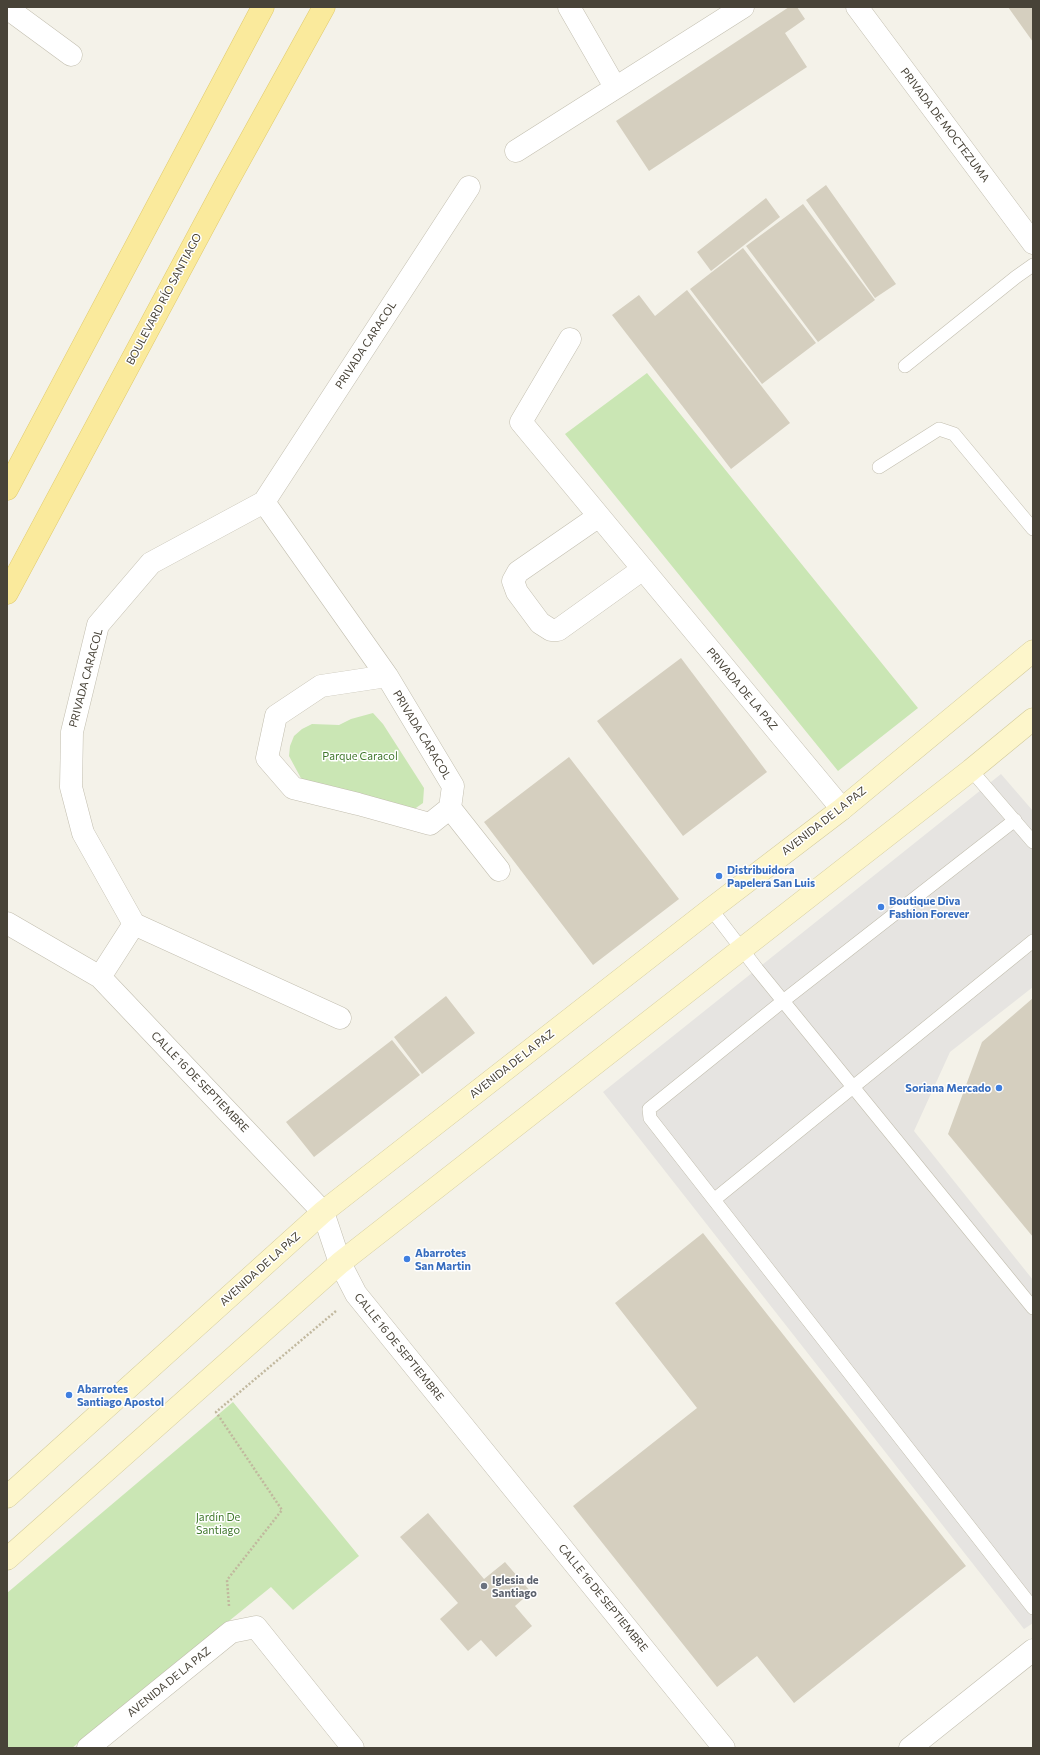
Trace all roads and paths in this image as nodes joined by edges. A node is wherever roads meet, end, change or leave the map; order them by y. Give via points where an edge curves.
1 (263, 7) edge
2 (324, 7) edge
3 (569, 7) edge
4 (743, 7) edge
5 (857, 7) edge
6 (7, 8) edge
7 (71, 55) dead end
8 (615, 87) junction
9 (516, 152) dead end
10 (469, 187) dead end
11 (1033, 244) edge
12 (1033, 265) edge
13 (570, 339) dead end
14 (80, 353) junction
15 (905, 366) dead end
16 (7, 458) edge
17 (879, 467) dead end
18 (7, 489) edge
19 (264, 502) junction
20 (599, 516) junction
21 (1033, 529) edge
22 (643, 569) junction
23 (7, 593) edge
24 (1033, 651) edge
25 (388, 676) junction
26 (1033, 719) edge
27 (971, 770) junction
28 (450, 808) junction
29 (842, 809) junction
30 (1015, 820) junction
31 (1033, 842) edge
32 (499, 870) dead end
33 (710, 909) junction
34 (134, 924) junction
35 (9, 931) edge
36 (1033, 941) edge
37 (741, 948) junction
38 (100, 977) junction
39 (783, 1001) junction
40 (340, 1018) dead end
41 (854, 1087) junction
42 (715, 1199) junction
43 (323, 1212) junction
44 (340, 1263) junction
45 (356, 1294) junction
46 (1033, 1308) edge
47 (7, 1498) edge
48 (7, 1559) edge
49 (1033, 1608) edge
50 (231, 1632) junction
51 (1033, 1650) edge
52 (88, 1748) edge
53 (353, 1748) edge
54 (724, 1748) edge
55 (910, 1748) edge

1 - 14 main road
2 - 23 main road, BOULEVARD RÍO SANTIAGO via 221,193
3 - 8 street
4 - 8 street
5 - 11 street, PRIVADA DE MOCTEZUMA
6 - 7 street
8 - 9 street
10 - 19 street, PRIVADA CARACOL
12 - 15 lane
13 - 20 street, PRIVADA DE LA PAZ via 520,422
14 - 16 main road
14 - 18 main road
17 - 21 lane via 939,429 954,434
19 - 25 street, PRIVADA CARACOL
19 - 34 street, PRIVADA CARACOL via 151,563 98,626 72,732 71,787 83,833
20 - 22 street, PRIVADA DE LA PAZ
20 - 22 street via 518,572 513,581 517,592 540,623 551,630 558,630
22 - 29 street, PRIVADA DE LA PAZ
24 - 29 street, AVENIDA DE LA PAZ
25 - 28 street, PRIVADA CARACOL via 453,786
25 - 28 street via 321,686 276,716 268,758 293,788 430,824
26 - 27 street
27 - 30 lane
27 - 37 street
28 - 32 street
29 - 33 street, AVENIDA DE LA PAZ
30 - 31 lane
30 - 39 lane
33 - 37 lane
33 - 43 street, AVENIDA DE LA PAZ
34 - 38 street
34 - 40 street
35 - 38 street, CALLE 16 DE SEPTIEMBRE
36 - 41 lane
37 - 39 lane
37 - 44 street
38 - 43 street, CALLE 16 DE SEPTIEMBRE
39 - 41 lane
39 - 42 lane via 649,1109 650,1118
41 - 42 lane
41 - 46 lane
42 - 49 lane
43 - 44 street, CALLE 16 DE SEPTIEMBRE
43 - 47 street, AVENIDA DE LA PAZ
44 - 45 street, CALLE 16 DE SEPTIEMBRE
44 - 48 street
45 - 50 path via 216,1412 282,1510 227,1580
45 - 54 street, CALLE 16 DE SEPTIEMBRE
50 - 52 street, AVENIDA DE LA PAZ
50 - 53 street, AVENIDA DE LA PAZ via 256,1627
51 - 55 street

